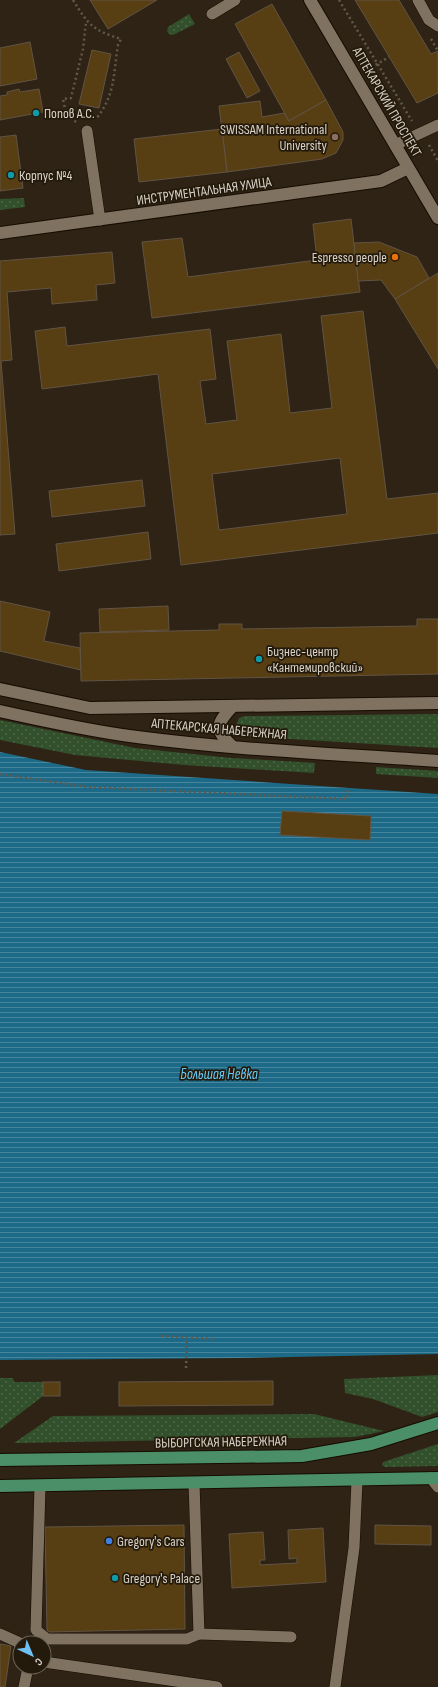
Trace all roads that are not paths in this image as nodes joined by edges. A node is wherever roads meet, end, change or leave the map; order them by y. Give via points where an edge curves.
1 (235, 0) edge
2 (310, 0) edge
3 (418, 0) edge
4 (212, 14) dead end
5 (438, 26) edge
6 (438, 124) edge
7 (86, 131) road end
8 (395, 145) junction
9 (408, 168) junction
10 (438, 218) edge
11 (100, 220) junction
12 (0, 233) edge
13 (0, 689) edge
14 (438, 703) edge
15 (233, 706) junction
16 (0, 711) edge
17 (232, 746) junction
18 (438, 761) edge
19 (438, 1423) edge
20 (0, 1460) edge
21 (357, 1481) junction
22 (436, 1481) edge
23 (194, 1483) junction
24 (0, 1486) edge
25 (40, 1486) junction
26 (0, 1496) edge
27 (0, 1634) edge
28 (198, 1634) junction
29 (291, 1637) dead end
30 (12, 1639) edge
31 (52, 1663) edge
32 (26, 1675) edge
33 (24, 1687) edge
34 (217, 1687) edge
35 (335, 1687) edge

1 - 4 lane
2 - 8 street, АПТЕКАРСКИЙ ПРОСПЕКТ
3 - 5 lane via 429,20
6 - 8 lane
7 - 11 lane
8 - 9 street, АПТЕКАРСКИЙ ПРОСПЕКТ
9 - 10 street, АПТЕКАРСКИЙ ПРОСПЕКТ
9 - 11 street, ИНСТРУМЕНТАЛЬНАЯ УЛИЦА via 381,181
11 - 12 street, ИНСТРУМЕНТАЛЬНАЯ УЛИЦА
13 - 15 street, АПТЕКАРСКАЯ НАБЕРЕЖНАЯ via 90,708
14 - 15 street, АПТЕКАРСКАЯ НАБЕРЕЖНАЯ
15 - 17 street via 221,719 218,727 220,735
16 - 17 street, АПТЕКАРСКАЯ НАБЕРЕЖНАЯ via 137,737
17 - 18 street, АПТЕКАРСКАЯ НАБЕРЕЖНАЯ
19 - 20 main road, ВЫБОРГСКАЯ НАБЕРЕЖНАЯ via 371,1444 302,1456
21 - 22 main road
21 - 23 main road
21 - 35 lane via 354,1548
23 - 25 main road
23 - 28 lane
24 - 25 main road
24 - 26 lane
25 - 28 lane via 36,1630 47,1639 187,1639
27 - 30 lane
28 - 29 lane
31 - 34 lane
32 - 33 lane

